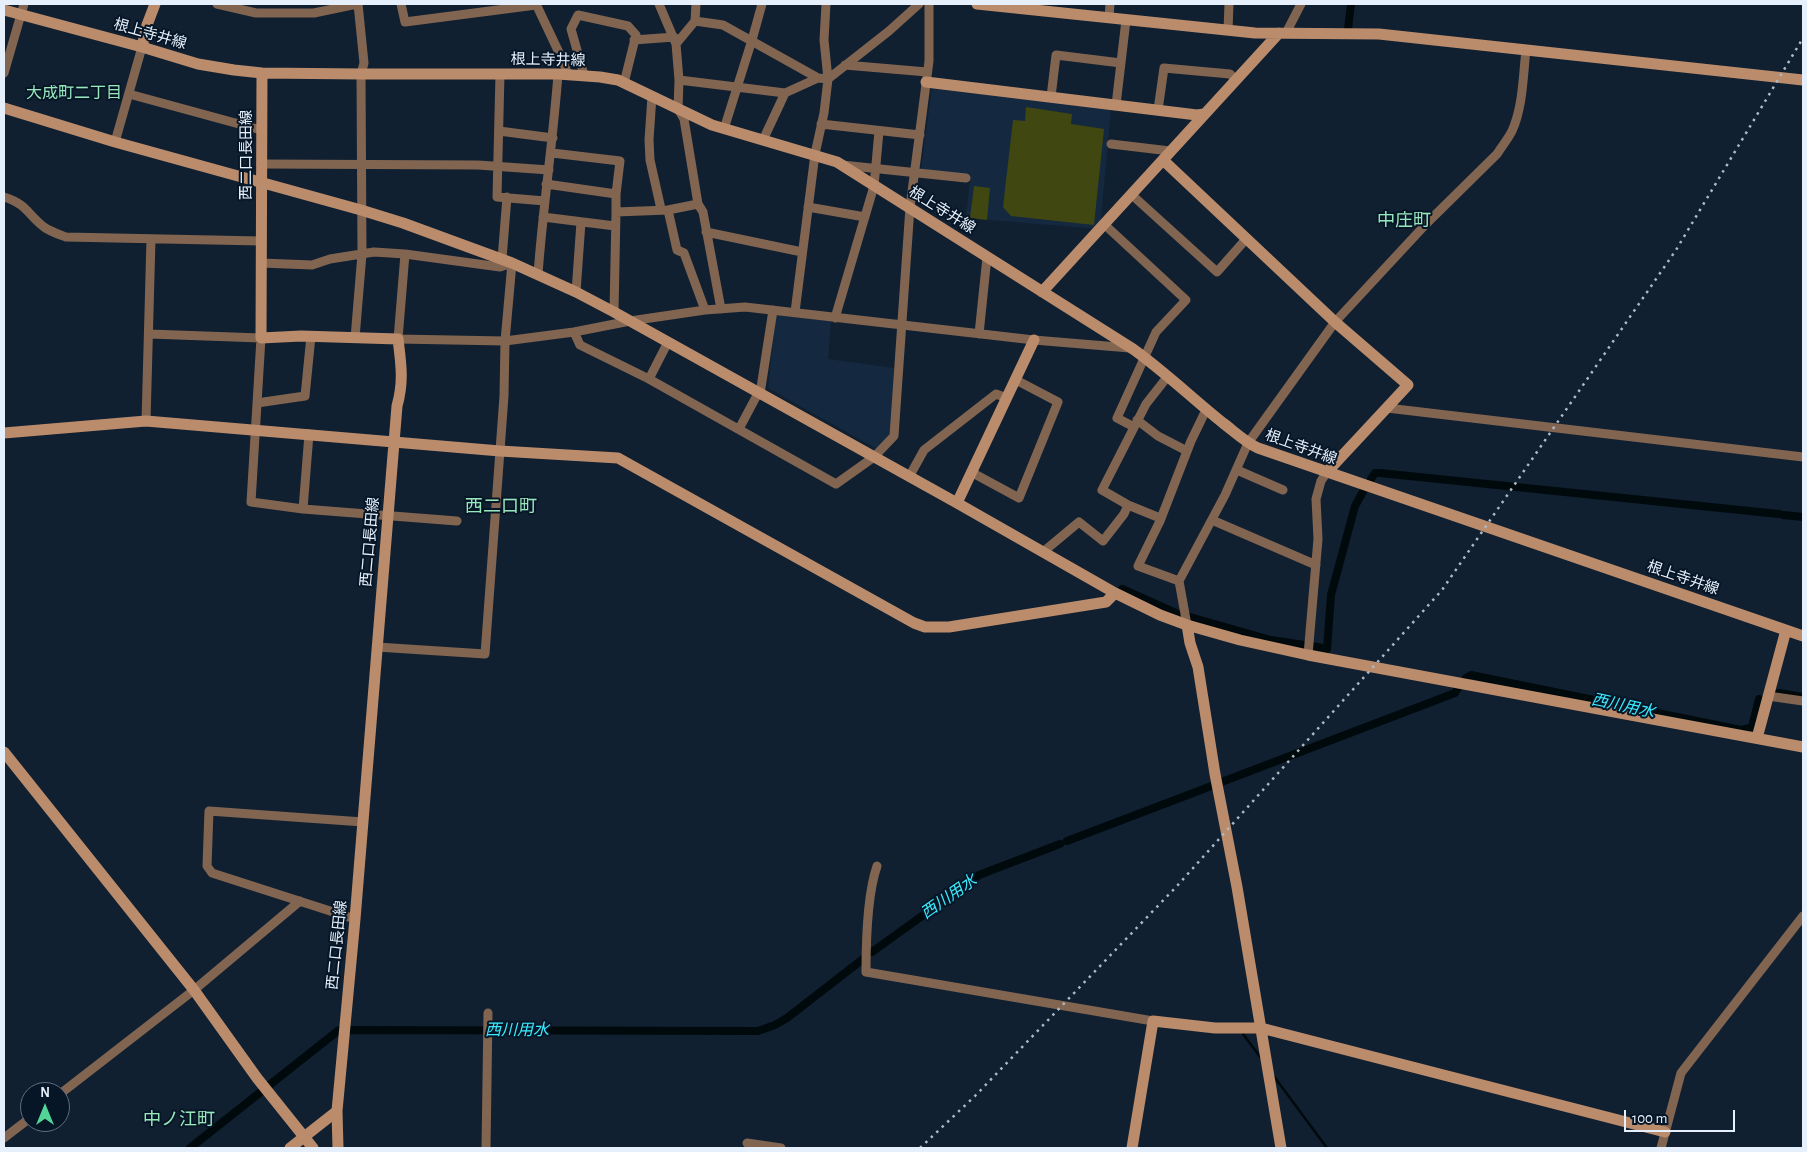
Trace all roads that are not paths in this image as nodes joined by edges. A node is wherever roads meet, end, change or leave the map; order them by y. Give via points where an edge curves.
1 (155, 4) edge
2 (217, 4) edge
3 (358, 4) edge
4 (401, 4) edge
5 (536, 4) edge
6 (659, 4) edge
7 (696, 4) edge
8 (762, 4) edge
9 (826, 4) edge
10 (919, 4) edge
11 (929, 4) edge
12 (976, 4) edge
13 (1110, 4) edge
14 (1229, 4) edge
15 (1301, 4) edge
16 (22, 9) edge
17 (4, 10) edge
18 (1109, 18) junction
19 (1126, 20) junction
20 (695, 22) junction
21 (1228, 30) junction
22 (1283, 33) junction
23 (634, 40) junction
24 (675, 40) junction
25 (752, 40) junction
26 (142, 47) junction
27 (1526, 50) junction
28 (1121, 63) junction
29 (845, 65) junction
30 (4, 73) edge
31 (262, 73) junction
32 (361, 74) junction
33 (500, 74) junction
34 (563, 75) junction
35 (584, 75) junction
36 (927, 77) junction
37 (823, 78) junction
38 (679, 80) junction
39 (1236, 80) junction
40 (1803, 80) edge
41 (624, 83) junction
42 (738, 86) junction
43 (785, 93) junction
44 (129, 94) junction
45 (652, 96) junction
46 (1051, 98) junction
47 (1116, 106) junction
48 (4, 108) edge
49 (678, 109) junction
50 (1158, 110) junction
51 (1204, 114) junction
52 (822, 124) junction
53 (724, 129) junction
54 (261, 130) junction
55 (499, 131) junction
56 (879, 131) junction
57 (920, 135) junction
58 (553, 138) junction
59 (763, 140) junction
60 (115, 142) junction
61 (1111, 144) dead end
62 (552, 153) junction
63 (815, 154) junction
64 (1167, 156) junction
65 (261, 164) junction
66 (362, 164) junction
67 (842, 165) junction
68 (498, 166) junction
69 (876, 168) junction
70 (549, 170) junction
71 (915, 172) junction
72 (966, 178) dead end
73 (261, 183) junction
74 (546, 184) junction
75 (874, 186) junction
76 (616, 194) junction
77 (1132, 195) junction
78 (4, 197) edge
79 (507, 197) junction
80 (545, 201) junction
81 (698, 204) junction
82 (808, 206) junction
83 (910, 207) junction
84 (361, 210) junction
85 (664, 210) junction
86 (616, 212) junction
87 (543, 217) junction
88 (865, 217) junction
89 (582, 222) junction
90 (1105, 225) junction
91 (615, 226) junction
92 (706, 232) junction
93 (151, 238) junction
94 (1246, 238) junction
95 (261, 241) junction
96 (802, 252) junction
97 (362, 254) junction
98 (405, 254) junction
99 (987, 257) junction
100 (507, 261) junction
101 (261, 263) junction
102 (538, 274) junction
103 (576, 292) junction
104 (1042, 292) junction
105 (721, 309) junction
106 (705, 310) junction
107 (773, 310) junction
108 (614, 312) junction
109 (795, 312) junction
110 (836, 318) junction
111 (630, 321) junction
112 (1335, 322) junction
113 (901, 326) junction
114 (574, 332) junction
115 (149, 334) junction
116 (979, 334) junction
117 (311, 336) junction
118 (261, 338) junction
119 (354, 338) junction
120 (398, 339) junction
121 (1034, 340) junction
122 (505, 341) junction
123 (668, 342) junction
124 (1133, 349) junction
125 (1145, 358) junction
126 (1168, 376) junction
127 (649, 379) junction
128 (1016, 380) junction
129 (760, 394) junction
130 (1007, 398) junction
131 (257, 403) junction
132 (1388, 408) junction
133 (1206, 410) junction
134 (146, 421) junction
135 (1136, 423) junction
136 (739, 429) junction
137 (255, 430) junction
138 (4, 433) edge
139 (309, 434) junction
140 (394, 442) junction
141 (1248, 443) junction
142 (1187, 450) junction
143 (500, 451) junction
144 (874, 457) junction
145 (1803, 457) edge
146 (1237, 470) junction
147 (971, 472) junction
148 (1327, 472) junction
149 (909, 477) junction
150 (1283, 490) dead end
151 (957, 503) junction
152 (1128, 505) junction
153 (303, 509) junction
154 (388, 516) junction
155 (1160, 518) junction
156 (1212, 520) junction
157 (457, 521) dead end
158 (1043, 552) junction
159 (1316, 565) junction
160 (1179, 581) junction
161 (1115, 593) junction
162 (1187, 625) junction
163 (1786, 630) junction
164 (1803, 636) edge
165 (377, 647) junction
166 (1308, 655) junction
167 (1768, 696) junction
168 (1803, 701) edge
169 (1756, 738) junction
170 (1803, 747) edge
171 (4, 752) edge
172 (363, 822) junction
173 (877, 866) dead end
174 (300, 901) junction
175 (1803, 916) edge
176 (355, 919) junction
177 (194, 990) junction
178 (488, 1013) dead end
179 (1154, 1021) junction
180 (1261, 1028) junction
181 (70, 1086) edge
182 (338, 1111) junction
183 (20, 1126) edge
184 (1665, 1132) junction
185 (304, 1137) junction
186 (4, 1138) edge
187 (747, 1143) dead end
188 (290, 1148) edge
189 (313, 1148) edge
190 (338, 1148) edge
191 (486, 1148) edge
192 (781, 1148) edge
193 (1132, 1148) edge
194 (1282, 1148) edge
195 (1661, 1148) edge

1 - 26 street
2 - 3 street via 256,13 314,13
3 - 32 street via 364,63
4 - 5 street via 405,22
5 - 34 street via 563,61
6 - 24 street
7 - 20 street
8 - 25 street
9 - 37 street
10 - 29 street
11 - 36 street
12 - 18 street
13 - 18 street
14 - 21 street
15 - 22 street
16 - 17 street, 根上寺井線
16 - 26 street, 根上寺井線
16 - 30 street
18 - 19 street
19 - 21 street
19 - 28 street
20 - 24 street
20 - 25 street via 723,25
21 - 22 street
22 - 27 street via 1379,34
22 - 39 street
23 - 24 street
23 - 35 street via 636,35 628,26 578,15 571,29
23 - 41 street
24 - 38 street
25 - 37 street
25 - 42 street
26 - 31 street, 根上寺井線 via 198,64
26 - 44 street
27 - 40 street
27 - 112 street via 1519,110 1505,143
28 - 46 street via 1056,55
28 - 47 street
29 - 36 street
29 - 37 street
31 - 32 street, 根上寺井線
31 - 54 street, 西二口長田線
32 - 33 street, 根上寺井線
32 - 66 street
33 - 34 street, 根上寺井線
33 - 55 street
34 - 35 street, 根上寺井線
34 - 58 street
35 - 41 street, 根上寺井線
36 - 46 street
36 - 57 street
37 - 43 street
37 - 52 street
38 - 42 street
38 - 49 street
39 - 50 street via 1230,74 1164,68
39 - 51 street
41 - 45 street, 根上寺井線
42 - 43 street
42 - 53 street
43 - 59 street
44 - 54 street
44 - 60 street
45 - 49 street, 根上寺井線
45 - 85 street via 650,160
46 - 47 street
47 - 50 street
48 - 60 street
49 - 53 street, 根上寺井線
49 - 81 street via 684,119
50 - 51 street
51 - 64 street
52 - 56 street
52 - 63 street
53 - 59 street, 根上寺井線
54 - 65 street, 西二口長田線
55 - 58 street
55 - 68 street
56 - 57 street
56 - 69 street
57 - 71 street
58 - 62 street
59 - 63 street, 根上寺井線
60 - 73 street
61 - 64 street
62 - 70 street
62 - 76 street via 620,160
63 - 67 street, 根上寺井線
63 - 82 street
64 - 77 street
64 - 94 street
65 - 66 street
65 - 73 street, 西二口長田線
66 - 68 street
66 - 84 street
67 - 69 street
67 - 75 street, 根上寺井線
68 - 70 street
68 - 79 street via 497,197
69 - 71 street
69 - 75 street
70 - 74 street
71 - 72 street
71 - 83 street
73 - 84 street
73 - 95 street, 西二口長田線
74 - 76 street
74 - 80 street
75 - 83 street, 根上寺井線
75 - 88 street
76 - 86 street
77 - 90 street
77 - 94 street via 1217,272
78 - 93 street via 15,200 43,226 66,237
79 - 80 street
79 - 100 street
80 - 87 street
81 - 85 street
81 - 92 street via 703,212
82 - 88 street
82 - 96 street
83 - 99 street, 根上寺井線
83 - 113 street
84 - 97 street
84 - 100 street
85 - 86 street
85 - 106 street via 677,250 684,253
86 - 91 street
87 - 89 street
87 - 102 street
88 - 110 street
89 - 91 street
89 - 103 street
90 - 104 street
90 - 125 street via 1186,300 1156,332
91 - 108 street
92 - 96 street
92 - 105 street
93 - 95 street
93 - 115 street
94 - 112 street
95 - 101 street, 西二口長田線
96 - 109 street
97 - 98 street
97 - 101 street via 312,265
97 - 119 street
98 - 100 street via 500,267
98 - 120 street
99 - 104 street, 根上寺井線
99 - 116 street
100 - 102 street
100 - 122 street
101 - 118 street, 西二口長田線
102 - 103 street
103 - 108 street
104 - 124 street, 根上寺井線
105 - 106 street
105 - 107 street
106 - 111 street
107 - 109 street
107 - 129 street
108 - 111 street
109 - 110 street
110 - 113 street
111 - 114 street
111 - 123 street
112 - 132 street via 1408,385
112 - 141 street
113 - 116 street
113 - 144 street via 894,436
114 - 122 street
114 - 127 street via 580,345
115 - 118 street
115 - 134 street
116 - 121 street
117 - 118 street
117 - 119 street
117 - 131 street via 305,396
118 - 131 street
119 - 120 street
120 - 122 street
120 - 140 street, 西二口長田線 via 402,389
121 - 124 street
121 - 128 street
122 - 143 street
123 - 127 street
123 - 129 street
124 - 125 street, 根上寺井線
125 - 126 street, 根上寺井線
125 - 135 street via 1117,418
126 - 133 street, 根上寺井線
126 - 135 street
127 - 136 street
128 - 130 street
128 - 147 street via 1058,402 1019,498
129 - 136 street
129 - 144 street
130 - 147 street
130 - 149 street via 996,394 924,450
131 - 137 street
132 - 145 street
132 - 148 street
133 - 141 street, 根上寺井線
133 - 142 street
134 - 137 street
134 - 138 street
135 - 142 street
135 - 152 street via 1102,490
136 - 144 street via 836,484
137 - 139 street
137 - 153 street via 251,502
139 - 140 street
139 - 153 street
140 - 143 street
140 - 154 street, 西二口長田線
141 - 146 street
141 - 148 street, 根上寺井線
142 - 155 street
143 - 161 street via 618,458 925,627 949,627 1106,602
143 - 165 street via 485,654
144 - 149 street
146 - 150 street
146 - 156 street
147 - 151 street
148 - 159 street via 1316,499
148 - 163 street, 根上寺井線
149 - 151 street
151 - 158 street
152 - 155 street
152 - 158 street via 1103,541 1079,522
153 - 154 street
154 - 157 street
154 - 165 street, 西二口長田線
155 - 160 street via 1138,566
156 - 159 street
156 - 160 street
158 - 161 street
159 - 166 street
160 - 162 street
161 - 162 street
162 - 166 street
162 - 180 street via 1198,667
163 - 164 street, 根上寺井線
163 - 167 street
165 - 172 street, 西二口長田線
166 - 169 street
167 - 168 street
167 - 169 street
169 - 170 street
171 - 177 street
172 - 174 street via 209,811 207,866 212,873
172 - 176 street, 西二口長田線
173 - 179 street via 872,879 866,972
174 - 176 street
174 - 177 street
175 - 184 street via 1681,1073
176 - 182 street, 西二口長田線
177 - 181 street
177 - 185 street
178 - 191 street
179 - 180 street via 1215,1028
179 - 193 street
180 - 184 street
180 - 194 street
182 - 185 street
182 - 190 street, 西二口長田線
183 - 186 street
184 - 195 street
185 - 188 street
185 - 189 street
187 - 192 street

